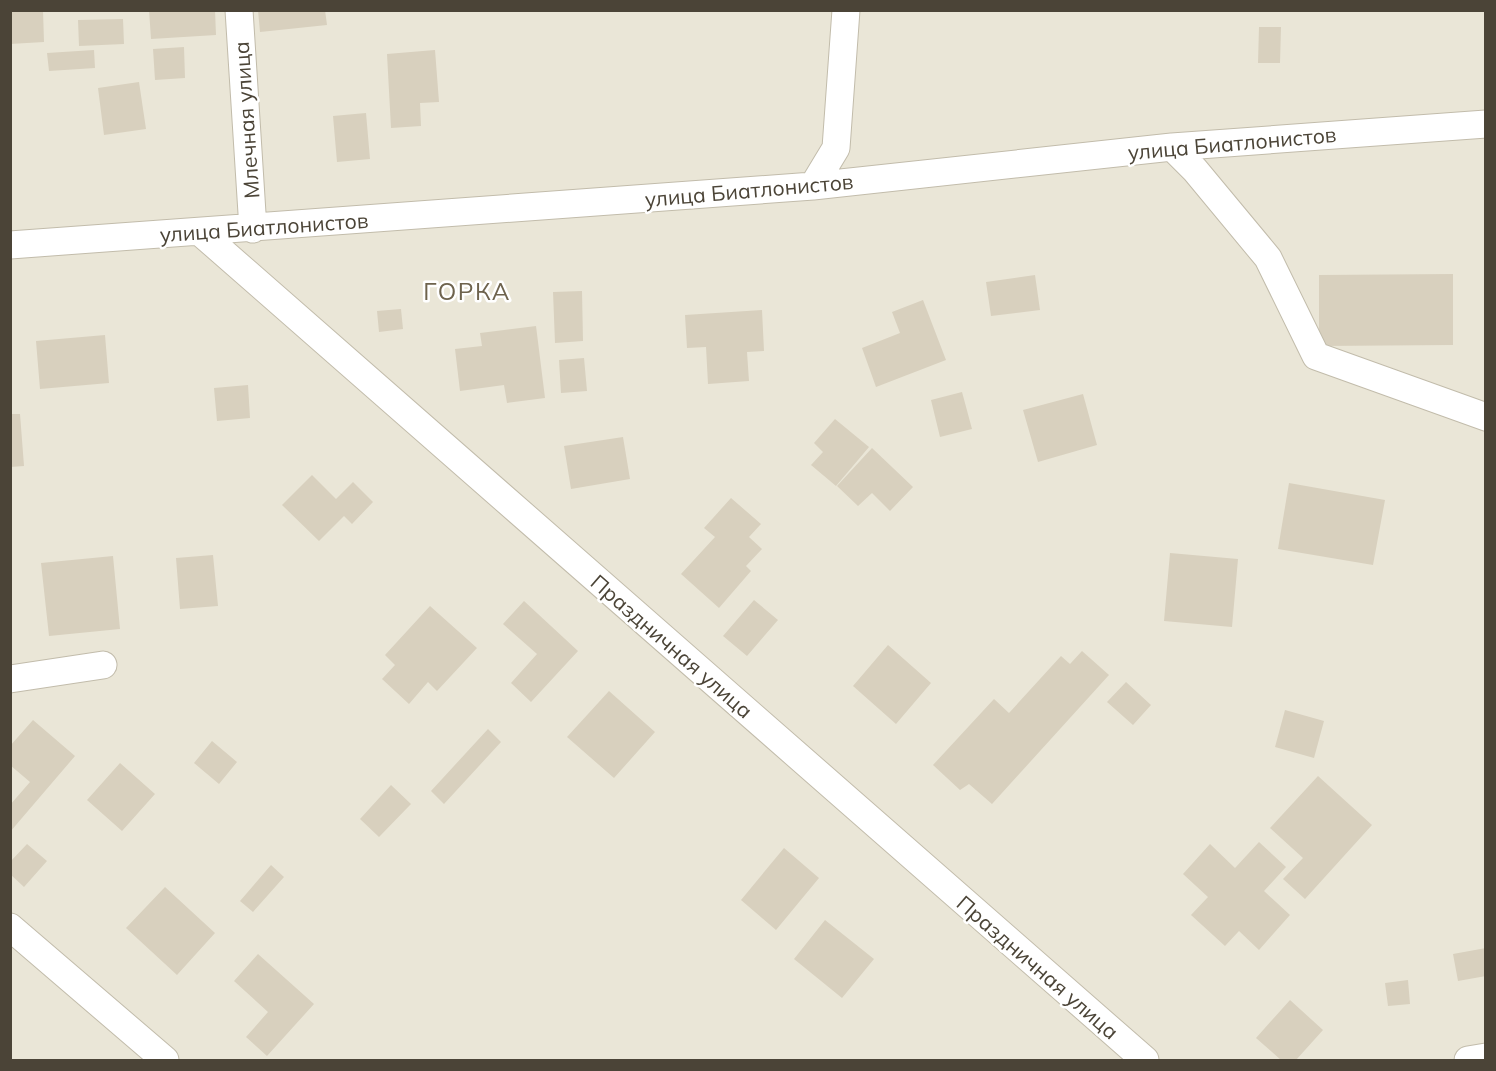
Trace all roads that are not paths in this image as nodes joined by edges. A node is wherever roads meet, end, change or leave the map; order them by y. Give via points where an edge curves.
1 (239, 10) edge
2 (846, 10) edge
3 (1485, 124) edge
4 (1172, 147) junction
5 (813, 186) junction
6 (253, 229) junction
7 (200, 232) junction
8 (10, 245) edge
9 (1485, 417) edge
10 (103, 665) dead end
11 (10, 679) edge
12 (10, 927) edge
13 (1485, 1057) edge
14 (165, 1060) edge
15 (1145, 1060) edge
16 (1468, 1060) edge

1 - 6 street, Млечная улица
2 - 5 street via 836,148
3 - 4 street, улица Биатлонистов
4 - 5 street, улица Биатлонистов
4 - 9 street via 1196,170 1268,258 1316,356
5 - 6 street, улица Биатлонистов
6 - 7 street, улица Биатлонистов
7 - 8 street, улица Биатлонистов
7 - 15 street, Праздничная улица
10 - 11 street
12 - 14 street
13 - 16 street

